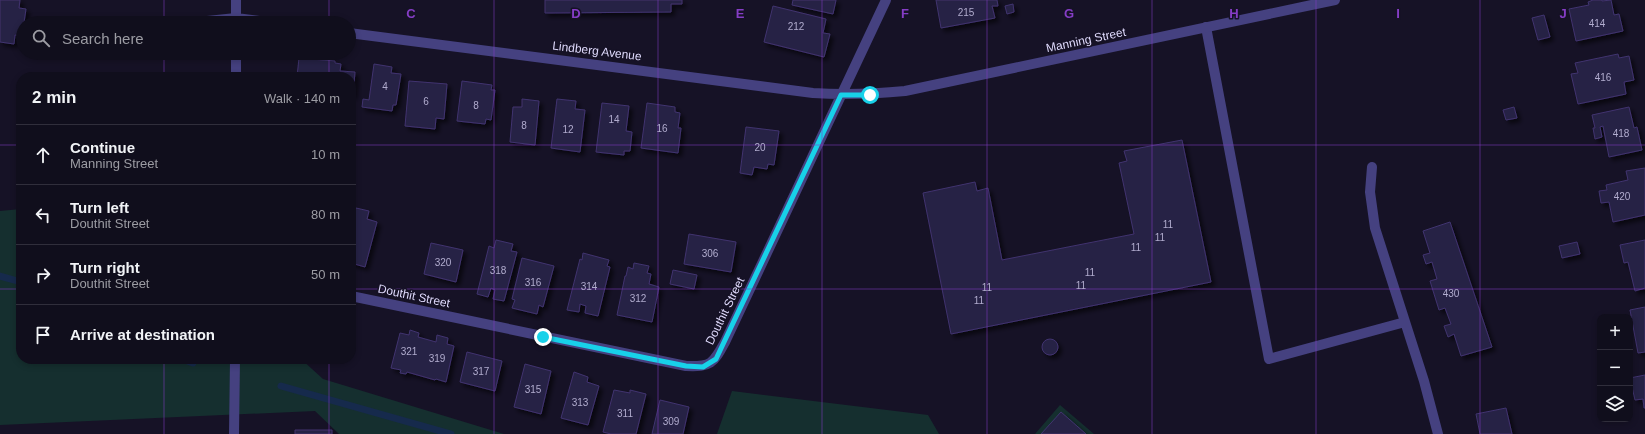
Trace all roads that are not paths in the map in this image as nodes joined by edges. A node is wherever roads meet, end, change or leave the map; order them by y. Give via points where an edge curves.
1 (236, 0) edge
2 (886, 0) edge
3 (1336, 0) edge
4 (236, 16) edge
5 (1206, 28) junction
6 (356, 33) edge
7 (236, 60) edge
8 (236, 72) edge
9 (841, 95) junction
10 (1372, 167) dead end
11 (356, 297) edge
12 (1405, 322) junction
13 (235, 364) edge
14 (234, 434) edge
15 (1438, 434) edge

1 - 4 street
2 - 9 street, Douthit Street
3 - 5 street, Manning Street
5 - 9 street, Manning Street via 905,92
5 - 12 street via 1269,360
6 - 9 street, Lindberg Avenue
7 - 8 street
9 - 11 street, Douthit Street via 725,342 716,359 703,367 686,366
10 - 12 street via 1370,192 1375,228
12 - 15 street
13 - 14 street

